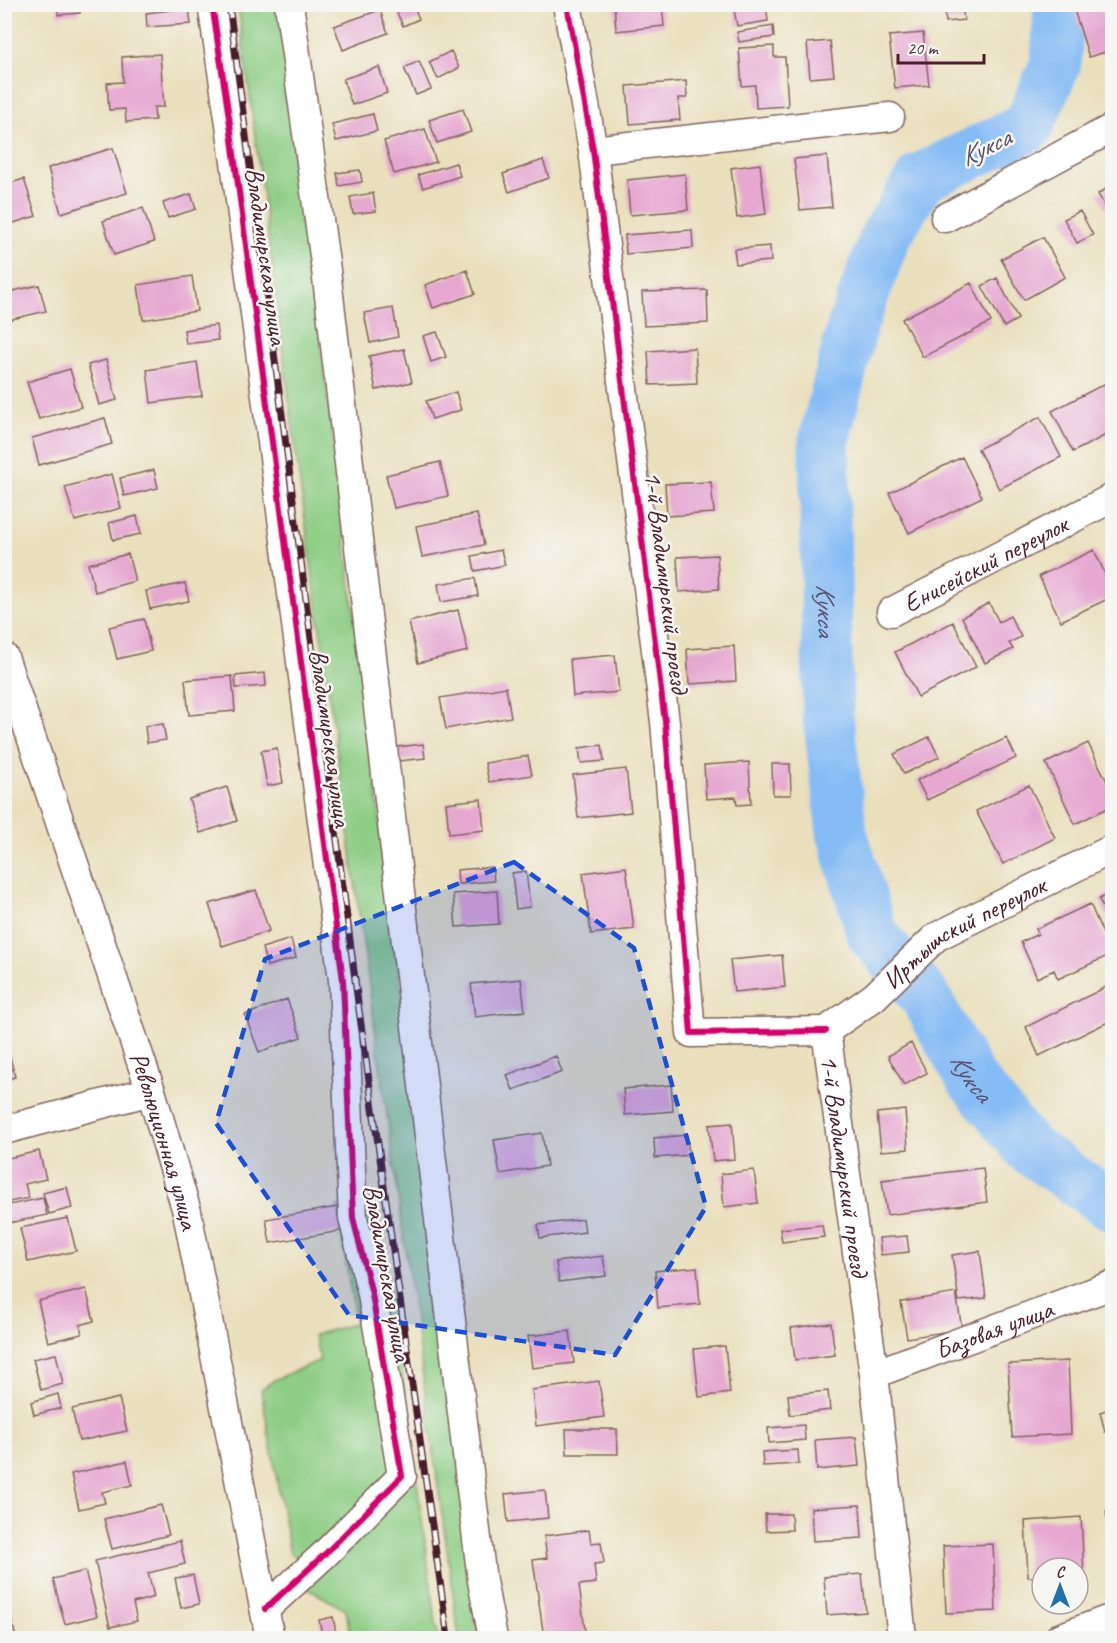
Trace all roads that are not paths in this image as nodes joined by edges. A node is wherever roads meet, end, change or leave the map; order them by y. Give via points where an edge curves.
1 (212, 4) edge
2 (289, 4) edge
3 (567, 4) edge
4 (890, 117) dead end
5 (1113, 128) edge
6 (593, 150) junction
7 (945, 218) dead end
8 (1113, 498) edge
9 (891, 612) dead end
10 (4, 657) edge
11 (1113, 849) edge
12 (826, 1032) junction
13 (151, 1091) junction
14 (4, 1130) edge
15 (1113, 1285) edge
16 (874, 1374) junction
17 (265, 1609) junction
18 (1113, 1618) edge
19 (270, 1638) edge
20 (493, 1638) edge
21 (902, 1638) edge
22 (1059, 1638) edge

1 - 17 street, Владимирская улица via 343,980 353,1218 372,1294 402,1476
2 - 20 street, Владимирская улица via 326,270 482,1581
3 - 6 street, 1-й Владимирский проезд
4 - 6 street
5 - 7 street
6 - 12 street, 1-й Владимирский проезд via 665,722 691,1033
8 - 9 street, Енисейский переулок
10 - 13 street, Революционная улица
11 - 12 street, Иртышский переулок via 936,937 874,997
12 - 16 street, 1-й Владимирский проезд
13 - 14 street
13 - 17 street, Революционная улица via 187,1212
15 - 16 street, Базовая улица
16 - 21 street, 1-й Владимирский проезд
17 - 19 street, Революционная улица
18 - 22 street

